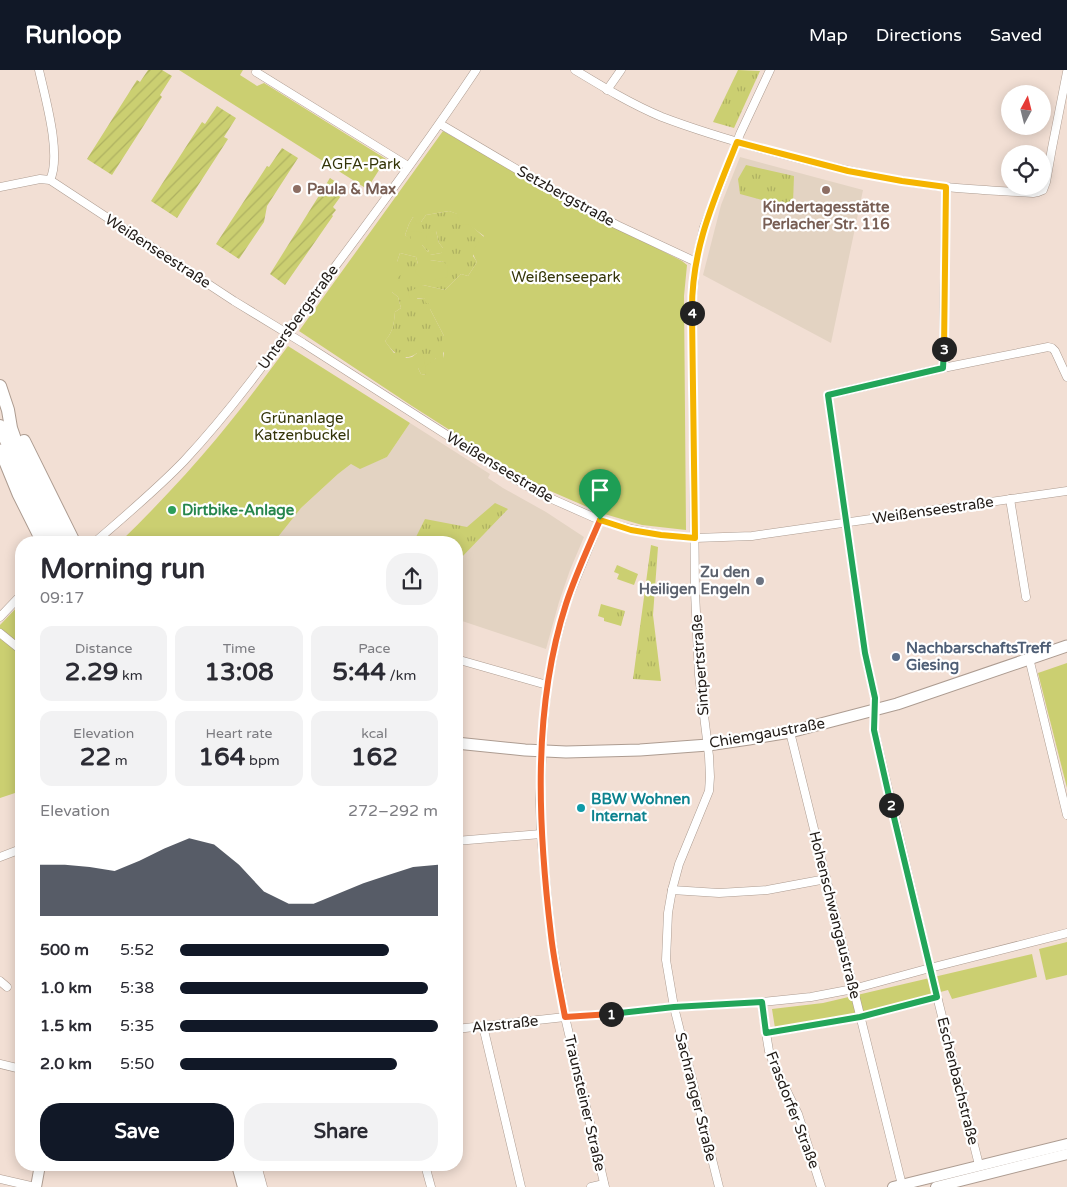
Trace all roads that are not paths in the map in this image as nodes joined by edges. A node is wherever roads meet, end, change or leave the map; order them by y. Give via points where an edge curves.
1 (38, 70) edge
2 (476, 70) edge
3 (574, 70) edge
4 (621, 70) edge
5 (770, 70) edge
6 (256, 72) dead end
7 (1067, 72) edge
8 (608, 90) junction
9 (440, 124) junction
10 (737, 142) junction
11 (408, 166) junction
12 (50, 180) junction
13 (0, 187) edge
14 (946, 187) junction
15 (696, 262) junction
16 (286, 333) junction
17 (943, 368) junction
18 (1067, 377) edge
19 (0, 386) edge
20 (8, 410) junction
21 (0, 426) edge
22 (0, 450) edge
23 (1067, 491) edge
24 (1010, 499) junction
25 (600, 520) junction
26 (846, 523) junction
27 (39, 536) edge
28 (51, 536) edge
29 (61, 536) edge
30 (71, 536) edge
31 (102, 536) edge
32 (695, 538) junction
33 (1026, 597) dead end
34 (15, 602) edge
35 (0, 617) edge
36 (0, 633) edge
37 (15, 645) edge
38 (1067, 646) edge
39 (1029, 658) junction
40 (463, 661) edge
41 (547, 685) junction
42 (875, 710) junction
43 (790, 732) junction
44 (463, 744) edge
45 (708, 745) junction
46 (542, 751) junction
47 (1067, 815) edge
48 (541, 834) junction
49 (463, 840) edge
50 (15, 851) edge
51 (0, 857) edge
52 (826, 879) junction
53 (672, 890) junction
54 (1067, 933) edge
55 (930, 968) junction
56 (0, 981) edge
57 (7, 987) dead end
58 (853, 989) junction
59 (937, 997) junction
60 (762, 1002) junction
61 (674, 1007) junction
62 (565, 1017) junction
63 (860, 1017) junction
64 (483, 1026) junction
65 (463, 1028) edge
66 (766, 1033) junction
67 (0, 1064) edge
68 (15, 1068) edge
69 (1064, 1150) edge
70 (979, 1165) junction
71 (39, 1171) edge
72 (234, 1171) edge
73 (240, 1171) edge
74 (250, 1171) edge
75 (258, 1171) edge
76 (427, 1171) edge
77 (0, 1179) edge
78 (605, 1185) edge
79 (897, 1186) edge
80 (35, 1187) edge
81 (238, 1187) edge
82 (244, 1187) edge
83 (254, 1187) edge
84 (263, 1187) edge
85 (431, 1187) edge
86 (520, 1187) edge
87 (591, 1187) edge
88 (719, 1187) edge
89 (821, 1187) edge
90 (936, 1187) edge

1 - 12 street via 50,120 55,162
2 - 9 street, Untersbergstraße
3 - 8 street
4 - 8 street
5 - 10 street, Sintpertstraße
6 - 11 street
7 - 14 street via 1043,190 1033,193
8 - 10 street via 660,116
9 - 11 street, Untersbergstraße
9 - 15 street, Setzbergstraße via 562,196
10 - 14 street via 854,172
10 - 15 street, Sintpertstraße via 704,227
11 - 16 street, Untersbergstraße
12 - 13 street
12 - 16 street, Weißenseestraße
14 - 17 street
15 - 32 street, Sintpertstraße via 692,300
16 - 25 street, Weißenseestraße via 532,489
16 - 31 street, Untersbergstraße via 247,387 185,460
17 - 18 street via 1048,347 1055,351
17 - 26 street, Eschenbachstraße via 828,395
19 - 20 highway
20 - 29 highway via 11,428 25,464
20 - 30 highway
21 - 28 highway via 18,472
22 - 27 main road
23 - 24 street, Weißenseestraße
24 - 26 street, Weißenseestraße
24 - 33 street
25 - 32 street, Weißenseestraße via 631,530
25 - 41 street, Traunsteiner Straße via 566,603
26 - 32 street, Weißenseestraße via 752,536
26 - 42 street, Eschenbachstraße
32 - 45 street, Sintpertstraße via 699,675
34 - 35 street
36 - 37 street
38 - 39 main road, Chiemgaustraße
39 - 42 main road, Chiemgaustraße
39 - 47 street
40 - 41 street
41 - 46 street, Traunsteiner Straße
42 - 43 main road, Chiemgaustraße
42 - 55 street, Eschenbachstraße via 874,730
43 - 45 main road, Chiemgaustraße
43 - 52 street, Hohenschwangaustraße
44 - 46 main road, Chiemgaustraße
45 - 46 main road, Chiemgaustraße via 640,750
45 - 53 street, Sachranger Straße via 709,791 679,864
46 - 48 street, Traunsteiner Straße
48 - 49 street
48 - 62 street, Traunsteiner Straße via 551,936
50 - 51 street
52 - 53 street via 767,890 719,893
52 - 58 street, Hohenschwangaustraße
53 - 61 street, Sachranger Straße via 666,960
54 - 55 street, Alzstraße
55 - 58 street, Alzstraße
55 - 59 street, Eschenbachstraße
56 - 57 street
58 - 60 street, Alzstraße
58 - 63 street, Hohenschwangaustraße
59 - 63 street
59 - 70 street, Eschenbachstraße
60 - 61 street, Alzstraße
60 - 66 street, Frasdorfer Straße
61 - 62 street, Alzstraße
61 - 88 street, Sachranger Straße
62 - 64 street, Alzstraße
62 - 78 street, Traunsteiner Straße
63 - 66 street
63 - 79 street, Hohenschwangaustraße
64 - 65 street, Alzstraße
64 - 86 street
66 - 89 street, Frasdorfer Straße via 769,1051 798,1114
67 - 68 street
69 - 70 main road
69 - 90 main road
70 - 79 main road
71 - 80 main road
72 - 81 street
73 - 82 highway
74 - 83 highway
75 - 84 street
76 - 85 street
77 - 80 street
78 - 87 street

